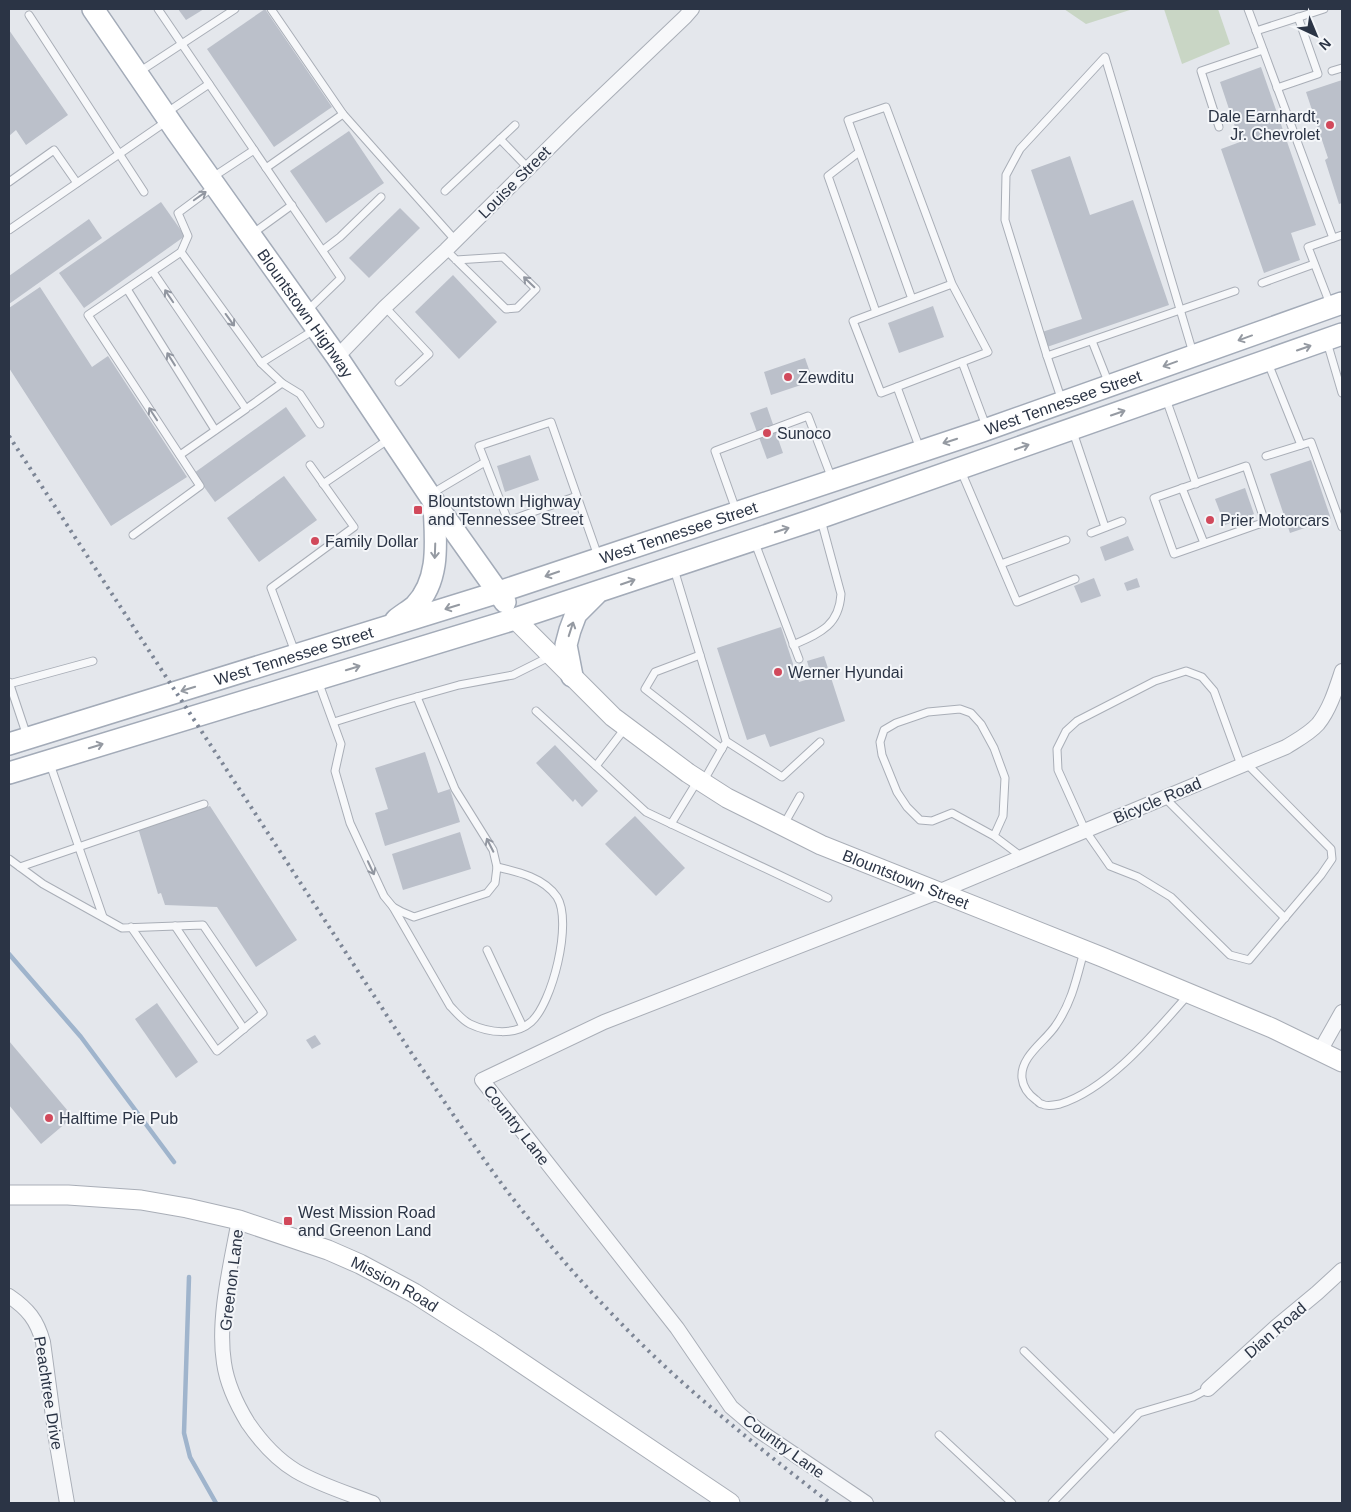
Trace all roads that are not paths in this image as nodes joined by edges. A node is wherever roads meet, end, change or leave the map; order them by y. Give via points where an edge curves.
1 (158, 9) edge
2 (236, 9) edge
3 (272, 9) edge
4 (692, 9) edge
5 (1248, 9) edge
6 (1324, 9) edge
7 (96, 10) edge
8 (29, 15) dead end
9 (1298, 17) junction
10 (1256, 31) junction
11 (182, 44) junction
12 (1263, 50) junction
13 (1342, 68) edge
14 (1332, 71) dead end
15 (137, 74) junction
16 (209, 84) junction
17 (1277, 88) junction
18 (343, 114) junction
19 (166, 117) junction
20 (515, 125) dead end
21 (1219, 127) dead end
22 (500, 139) junction
23 (254, 150) junction
24 (859, 152) junction
25 (119, 154) junction
26 (266, 168) junction
27 (528, 168) junction
28 (9, 182) edge
29 (77, 183) junction
30 (213, 183) junction
31 (446, 191) dead end
32 (144, 192) dead end
33 (381, 197) dead end
34 (292, 205) junction
35 (9, 230) edge
36 (250, 235) junction
37 (1342, 235) edge
38 (1333, 238) junction
39 (322, 250) junction
40 (453, 250) junction
41 (181, 252) junction
42 (1314, 264) junction
43 (152, 272) junction
44 (1262, 283) dead end
45 (952, 284) junction
46 (127, 289) junction
47 (1235, 291) dead end
48 (912, 299) junction
49 (1336, 305) edge
50 (385, 308) junction
51 (1181, 310) junction
52 (876, 312) junction
53 (311, 320) junction
54 (1334, 337) edge
55 (1092, 341) junction
56 (1047, 356) junction
57 (1194, 356) junction
58 (337, 357) junction
59 (1266, 361) junction
60 (962, 362) junction
61 (261, 363) junction
62 (399, 382) dead end
63 (282, 383) junction
64 (1110, 386) junction
65 (897, 387) junction
66 (1342, 392) edge
67 (1165, 396) junction
68 (1062, 402) junction
69 (248, 407) junction
70 (320, 424) dead end
71 (987, 429) junction
72 (1072, 429) junction
73 (215, 430) junction
74 (392, 438) junction
75 (1301, 445) junction
76 (921, 451) junction
77 (180, 455) junction
78 (1266, 456) dead end
79 (485, 462) junction
80 (310, 465) dead end
81 (960, 468) junction
82 (832, 481) junction
83 (323, 484) junction
84 (1196, 484) junction
85 (1182, 488) junction
86 (577, 496) junction
87 (431, 498) junction
88 (737, 513) junction
89 (820, 517) junction
90 (1122, 521) dead end
91 (1105, 527) junction
92 (1342, 527) edge
93 (1091, 533) dead end
94 (133, 535) dead end
95 (754, 540) junction
96 (1066, 540) dead end
97 (1204, 544) junction
98 (598, 559) junction
99 (1001, 564) junction
100 (673, 566) junction
101 (1075, 579) dead end
102 (499, 592) junction
103 (598, 592) junction
104 (516, 619) junction
105 (386, 627) junction
106 (793, 645) junction
107 (296, 655) junction
108 (552, 655) junction
109 (700, 655) junction
110 (799, 659) dead end
111 (93, 661) dead end
112 (1342, 671) edge
113 (572, 676) junction
114 (317, 679) junction
115 (9, 683) edge
116 (417, 697) junction
117 (536, 711) dead end
118 (334, 722) junction
119 (626, 727) junction
120 (18, 741) edge
121 (726, 741) junction
122 (820, 742) dead end
123 (722, 749) junction
124 (49, 761) junction
125 (1244, 764) junction
126 (596, 766) junction
127 (9, 773) edge
128 (701, 781) junction
129 (800, 796) dead end
130 (1164, 797) junction
131 (204, 804) dead end
132 (671, 824) junction
133 (783, 826) junction
134 (1085, 830) junction
135 (994, 836) junction
136 (79, 847) junction
137 (1022, 857) junction
138 (9, 859) edge
139 (20, 867) junction
140 (498, 867) junction
141 (938, 892) junction
142 (828, 898) dead end
143 (393, 907) junction
144 (103, 917) junction
145 (1285, 918) junction
146 (175, 926) junction
147 (131, 927) junction
148 (487, 950) dead end
149 (1084, 950) junction
150 (1190, 994) junction
151 (1342, 1012) edge
152 (523, 1027) junction
153 (244, 1029) junction
154 (1320, 1051) junction
155 (1342, 1062) edge
156 (9, 1195) edge
157 (239, 1220) junction
158 (1342, 1270) edge
159 (9, 1296) edge
160 (1024, 1351) dead end
161 (1208, 1389) joint
162 (939, 1435) dead end
163 (1114, 1439) junction
164 (67, 1503) edge
165 (373, 1503) edge
166 (730, 1503) edge
167 (866, 1503) edge
168 (1012, 1503) edge
169 (1052, 1503) edge

1 - 11 lane
2 - 11 lane
3 - 18 lane
4 - 27 street, Louise Street
5 - 10 lane
6 - 9 lane
7 - 15 main road, Blountstown Highway
8 - 25 lane
9 - 10 lane
9 - 17 lane via 1318,74
10 - 12 lane
11 - 15 lane
11 - 16 lane
12 - 17 lane
12 - 21 lane via 1201,71
13 - 14 lane
15 - 19 main road, Blountstown Highway
16 - 19 lane
16 - 23 lane
17 - 38 lane
18 - 26 lane
18 - 40 lane
19 - 25 lane
19 - 30 main road, Blountstown Highway
20 - 22 lane
22 - 27 lane
22 - 31 lane
23 - 26 lane
23 - 30 lane
24 - 45 lane via 848,120 886,107
24 - 48 lane
24 - 52 lane via 828,176
25 - 29 lane
25 - 32 lane
26 - 34 lane
27 - 40 street, Louise Street
28 - 29 lane via 54,150
29 - 35 lane
30 - 36 main road, Blountstown Highway
41 -> 30 lane via 188,236 178,213
33 - 39 lane
34 - 36 lane
34 - 39 lane
36 - 53 main road, Blountstown Highway
37 - 38 lane
38 - 42 lane via 1308,247
39 - 53 lane via 341,278
40 -> 40 lane via 506,309 517,308 536,289 503,257
40 - 50 street, Louise Street
41 - 43 lane
41 -> 61 lane
42 - 44 lane
42 - 49 lane
43 - 46 lane
69 -> 43 lane
45 - 48 lane
45 - 60 lane via 988,352
73 -> 46 lane
77 -> 46 lane via 88,314
47 - 51 lane
48 - 52 lane
49 -> 57 main road, West Tennessee Street
50 - 58 street, Louise Street
50 - 62 lane via 429,354
51 - 55 lane
51 - 56 lane via 1106,57 1020,149 1006,175 1005,220
51 - 57 lane
52 - 65 lane via 853,321 881,393
53 - 58 main road, Blountstown Highway
53 - 61 lane
59 -> 54 main road, West Tennessee Street
54 - 66 lane
55 - 56 lane
55 - 64 lane
56 - 68 lane
57 -> 64 main road, West Tennessee Street
58 - 74 main road, Blountstown Highway
59 - 67 main road, West Tennessee Street
59 - 75 lane
60 - 65 lane
60 - 71 lane
61 - 63 lane
63 - 69 lane
63 - 70 lane via 300,394
64 - 68 main road, West Tennessee Street
65 - 76 lane
72 -> 67 main road, West Tennessee Street
67 - 84 lane
68 - 71 main road, West Tennessee Street
68 - 72 main road
69 - 73 lane
71 -> 76 main road, West Tennessee Street
81 -> 72 main road, West Tennessee Street
72 - 91 lane
73 - 77 lane
74 - 83 lane
74 - 87 main road, Blountstown Highway
75 - 78 lane
75 - 92 lane via 1311,442
76 - 82 main road, West Tennessee Street
77 - 94 lane via 200,486
79 - 86 lane via 508,521
79 - 86 lane via 478,446 551,422
79 - 87 lane
80 - 83 lane
81 - 89 main road, West Tennessee Street
81 - 99 lane
82 - 88 main road, West Tennessee Street
82 - 88 lane via 808,416 715,451
83 - 107 lane via 354,527 271,588
84 - 85 lane
84 - 97 lane via 1246,466 1265,522
85 - 97 lane
85 - 97 lane via 1154,498 1174,554
86 - 98 lane
87 - 102 main road, Blountstown Highway
87 -> 105 main road via 436,553 426,592 415,606
88 - 98 main road, West Tennessee Street
95 -> 89 main road, West Tennessee Street
89 - 106 lane via 841,594 840,604 826,629
90 - 91 lane
91 - 93 lane
95 - 100 main road, West Tennessee Street
95 - 106 lane
96 - 99 lane
98 -> 102 main road, West Tennessee Street
99 - 101 lane via 1017,602
103 -> 100 main road, West Tennessee Street
100 - 109 lane
102 - 104 main road, Blountstown Highway
102 -> 105 main road, West Tennessee Street
103 - 104 main road, West Tennessee Street
113 -> 103 main road via 566,645 570,630 576,614
104 - 108 main road, Blountstown Street
114 -> 104 main road, West Tennessee Street
105 - 107 main road, West Tennessee Street
106 - 110 lane
107 -> 120 main road, West Tennessee Street
108 - 113 main road, Blountstown Street
108 - 116 lane via 512,675
109 - 121 lane
109 - 123 lane via 655,672 645,689
111 - 115 lane
112 - 125 street, Bicycle Road via 1317,726 1286,746
113 - 119 main road, Blountstown Street
114 - 118 lane
124 -> 114 main road, West Tennessee Street
115 - 120 lane
116 - 118 lane
140 -> 116 lane via 493,850 455,789
117 - 126 lane
118 -> 143 lane via 341,744 335,771 350,824 384,896
119 - 126 lane
119 - 128 main road, Blountstown Street
121 - 122 lane via 782,777
121 - 123 lane
123 - 128 lane
124 - 127 main road, West Tennessee Street
124 - 136 lane
125 - 130 street, Bicycle Road
125 - 134 lane via 1214,692 1202,677 1186,671 1155,681 1077,721 1066,731 1057,749 1058,770
125 - 145 lane via 1331,849 1332,859
126 - 132 lane via 646,812
128 - 132 lane
128 - 133 main road, Blountstown Street
129 - 133 lane
130 - 134 street, Bicycle Road
130 - 145 lane
131 - 136 lane
132 - 142 lane
133 - 141 main road, Blountstown Street via 821,845
134 - 137 street, Bicycle Road
134 - 145 lane via 1110,866 1138,877 1171,897 1230,955 1249,960
135 - 135 lane via 1003,816 1005,778 994,748 971,713 960,709 928,712 884,730 880,742 882,755 897,792 920,820 932,821 952,813
135 - 137 lane
136 - 139 lane
136 - 144 lane
137 - 141 street, Bicycle Road
138 - 139 lane
139 - 144 lane via 43,884
140 - 143 lane via 495,883 487,893 414,917
140 - 152 lane via 543,883 556,896 563,917 558,960 551,985 538,1016
141 - 149 main road, Blountstown Street
141 - 167 street, Country Lane via 604,1022 482,1080 676,1328 731,1407 758,1430
143 - 152 lane via 450,1006 459,1015 469,1024 501,1032 513,1032
144 - 147 lane via 122,928
146 - 147 lane
146 - 153 lane
146 - 153 lane via 203,924 263,1013
147 - 153 lane via 217,1051
148 - 152 lane
149 - 150 main road, Blountstown Street
149 - 150 lane via 1069,1004 1055,1027 1033,1050 1024,1067 1022,1078 1026,1090 1042,1105 1073,1100 1092,1089 1135,1053
150 - 154 main road, Blountstown Street
151 - 154 street
154 - 155 main road, Blountstown Street
156 - 157 main road, Mission Road via 142,1200
157 - 165 street, Greenon Lane via 223,1327 224,1363 231,1389 244,1416 277,1457 321,1484
157 - 166 main road, Mission Road via 328,1250 414,1293
158 - 161 street, Dian Road
159 - 164 street, Peachtree Drive via 31,1314 39,1327
160 - 163 lane
161 - 163 lane via 1138,1413
162 - 168 lane
163 - 169 lane

